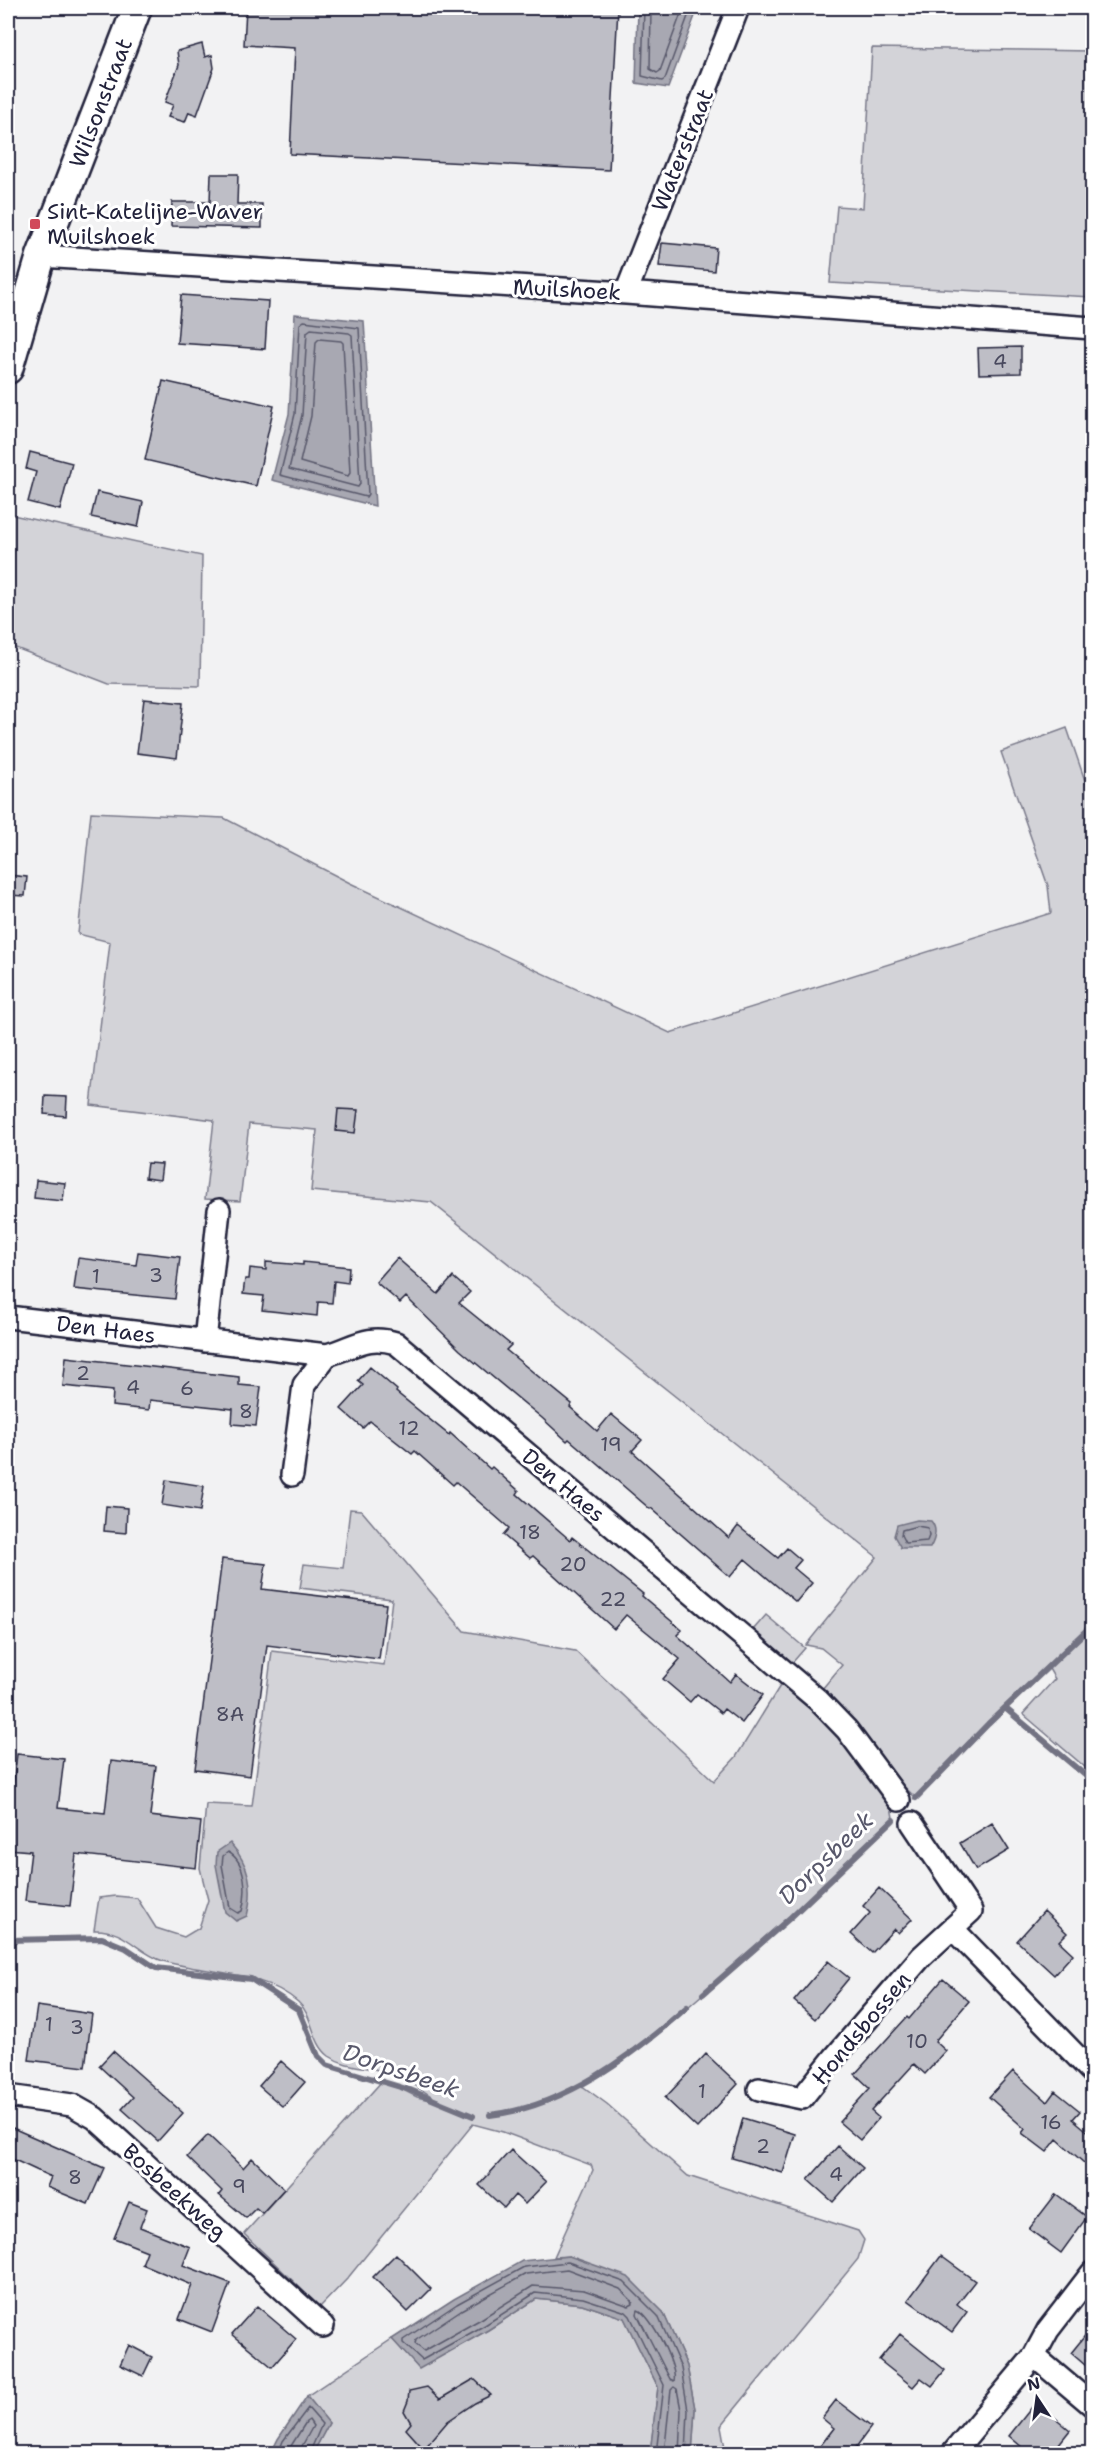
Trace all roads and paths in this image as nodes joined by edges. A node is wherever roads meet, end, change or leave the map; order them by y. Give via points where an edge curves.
1 (137, 8) edge
2 (738, 8) edge
3 (41, 256) junction
4 (626, 293) junction
5 (1092, 328) edge
6 (8, 369) edge
7 (219, 1210) dead end
8 (8, 1317) edge
9 (205, 1341) junction
10 (327, 1355) junction
11 (292, 1475) dead end
12 (899, 1800) dead end
13 (912, 1823) dead end
14 (953, 1929) junction
15 (1092, 2072) edge
16 (759, 2089) dead end
17 (8, 2096) edge
18 (1092, 2274) edge
19 (322, 2326) dead end
20 (1034, 2356) junction
21 (1092, 2405) edge
22 (952, 2454) edge

1 - 3 street, Wilsonstraat
2 - 4 street, Waterstraat
3 - 4 street, Muilshoek
3 - 6 street, Wilsonstraat
4 - 5 street, Muilshoek
7 - 9 street
8 - 9 street, Den Haes
9 - 10 street, Den Haes
10 - 11 street via 304,1385
10 - 12 street, Den Haes via 379,1338 396,1343 789,1673 847,1730
13 - 14 street, Hondsbossen via 971,1911
14 - 15 street
14 - 16 street, Hondsbossen via 921,1957 802,2098
17 - 19 street, Bosbeekweg via 72,2105 95,2118
18 - 20 street via 1048,2330
20 - 21 street
20 - 22 street

